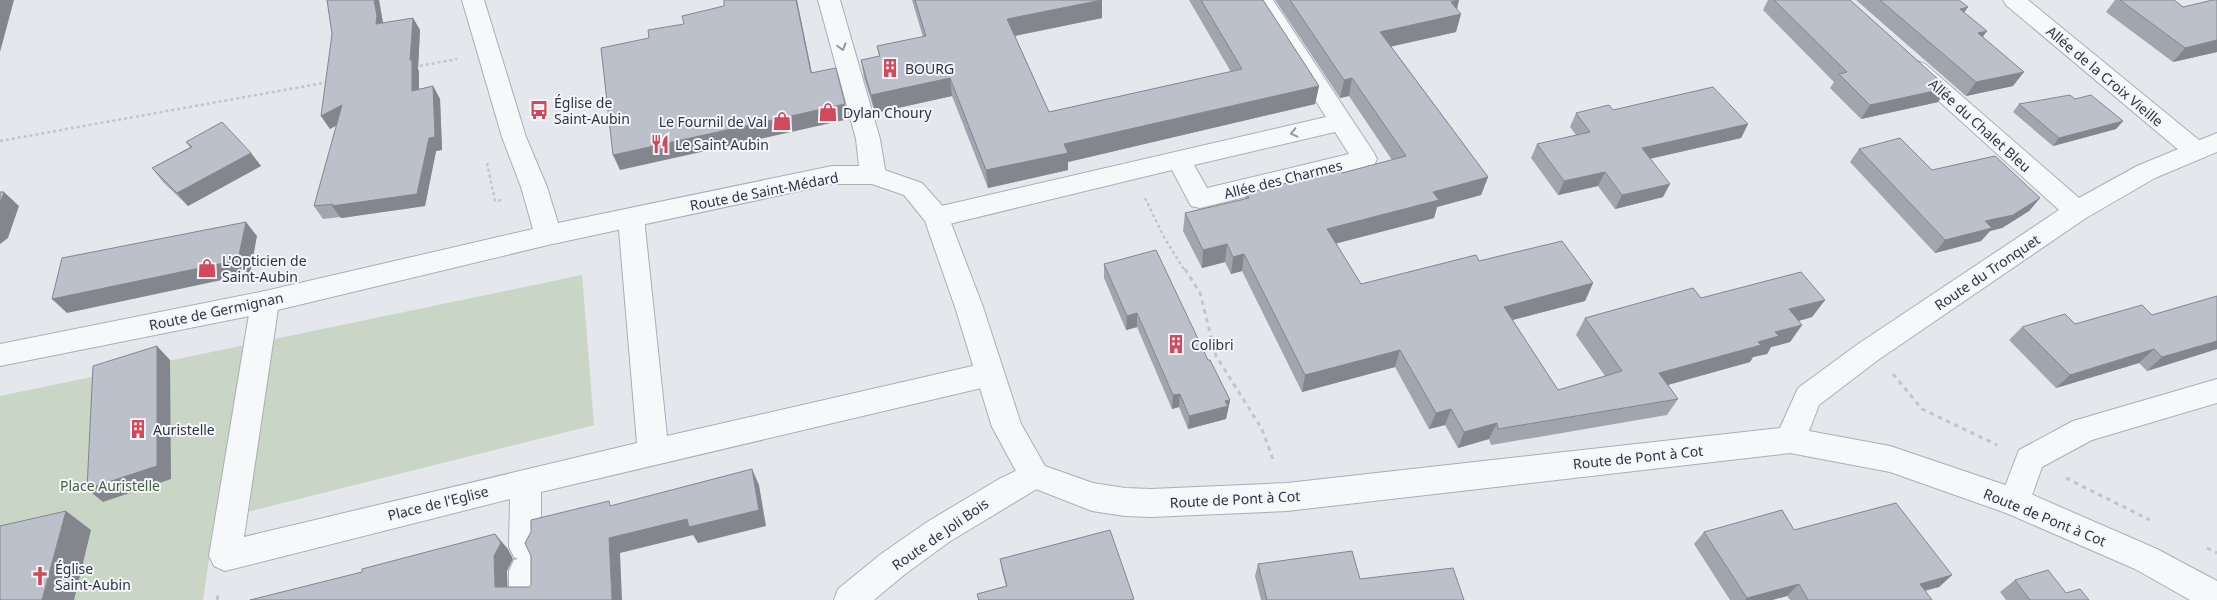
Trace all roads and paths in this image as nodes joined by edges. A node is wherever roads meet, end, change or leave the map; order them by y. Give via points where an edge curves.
1 (474, 0) edge
2 (829, 0) edge
3 (1262, 0) edge
4 (2014, 0) edge
5 (490, 53) junction
6 (1899, 53) edge
7 (405, 68) edge
8 (337, 80) edge
9 (1342, 122) junction
10 (0, 141) edge
11 (2207, 147) edge
12 (1179, 160) junction
13 (1132, 172) junction
14 (873, 175) junction
15 (2076, 211) junction
16 (937, 217) junction
17 (630, 218) junction
18 (548, 234) junction
19 (265, 302) junction
20 (0, 355) edge
21 (990, 374) junction
22 (2217, 391) edge
23 (1790, 440) junction
24 (652, 452) junction
25 (1034, 475) junction
26 (526, 482) junction
27 (1287, 498) junction
28 (2015, 502) junction
29 (525, 573) edge
30 (2217, 598) edge
31 (850, 600) edge

1 - 5 street
2 -> 14 street via 868,139
3 - 9 street, Allée des Charmes
4 - 11 street, Allée de la Croix Vieille
5 - 7 path
5 - 18 street via 514,137
6 - 15 street, Allée du Chalet Bleu
8 - 10 path
9 -> 12 street
9 - 12 street, Allée des Charmes via 1365,159 1200,198
11 - 15 street, Route du Tronquet via 2146,172
12 - 13 street
13 - 16 street
13 - 27 path via 1165,239 1200,293 1216,356 1262,429
14 - 16 street, Route de Saint-Médard via 913,189
14 - 17 street, Route de Saint-Médard via 832,175
15 - 23 street, Route du Tronquet via 1868,352 1808,397
16 - 21 street, Route de Saint-Médard
17 - 18 street, Route de Saint-Médard
17 - 24 street
18 - 19 street, Route de Germignan
19 - 20 street, Route de Germignan
19 - 26 street, Place de l'Eglise via 225,556
21 - 24 street, Place de l'Eglise
21 - 25 street, Route de Saint-Médard via 1007,427
22 - 28 street via 2084,430 2038,455 2030,460
23 - 27 street, Route de Pont à Cot
23 - 28 street, Route de Pont à Cot via 1890,459
24 - 26 street, Place de l'Eglise
25 - 27 street, Route de Pont à Cot via 1092,497 1124,502
25 - 31 street, Route de Joli Bois via 935,534
26 - 29 street
28 - 30 street, Route de Pont à Cot via 2146,559

